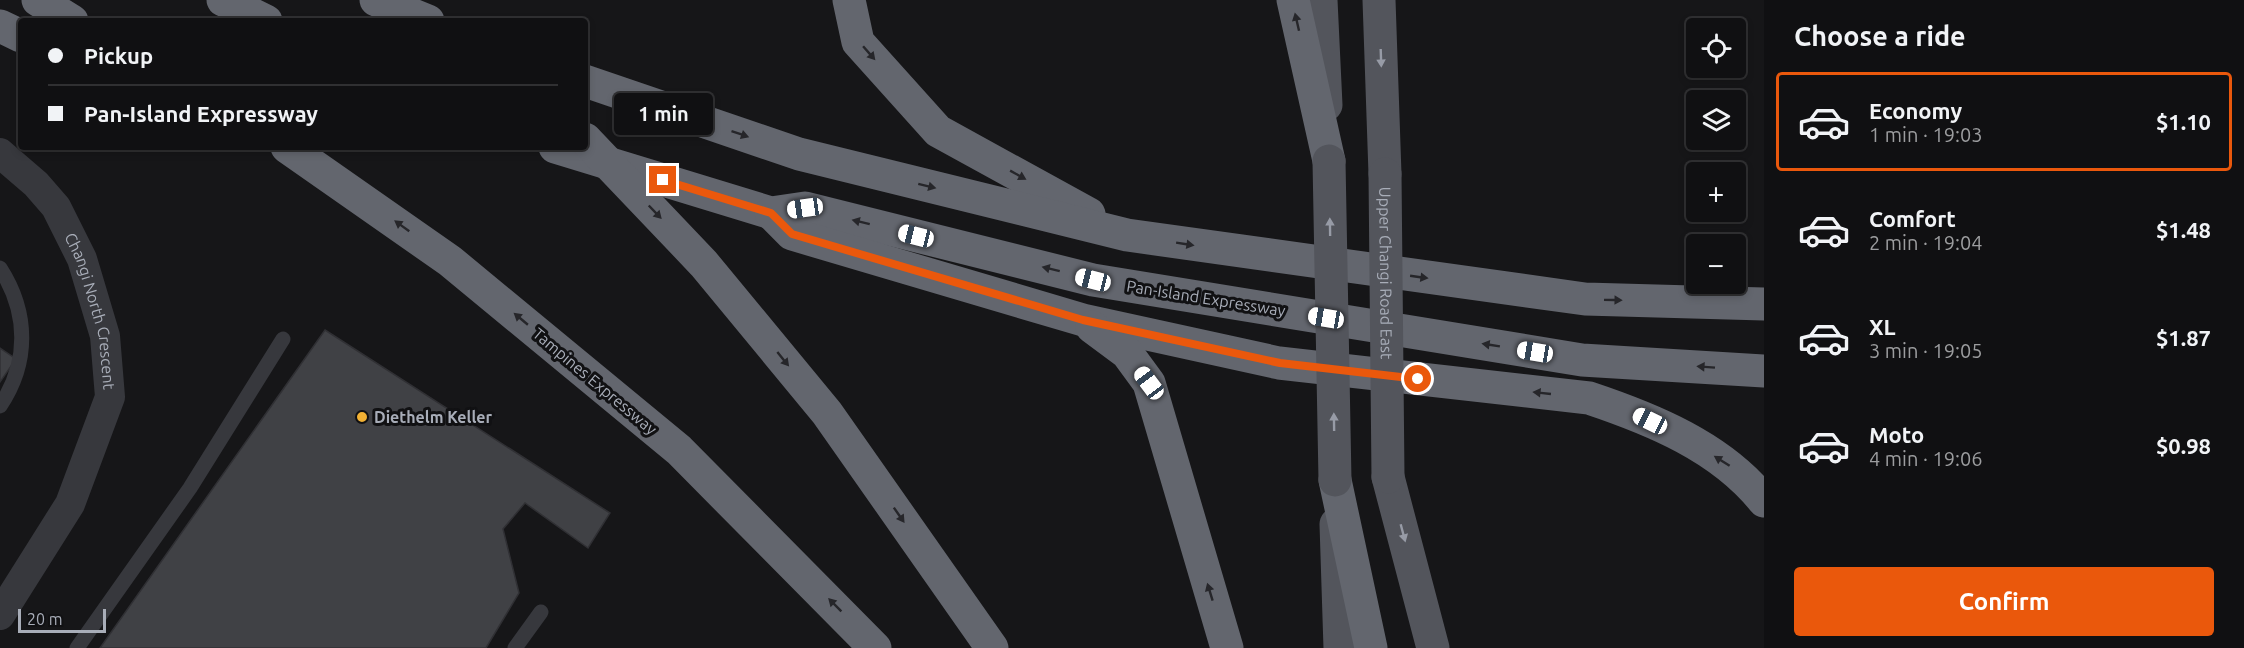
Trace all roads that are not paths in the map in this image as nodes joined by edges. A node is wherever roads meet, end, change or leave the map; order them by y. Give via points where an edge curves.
1 (38, 0) edge
2 (223, 0) edge
3 (376, 0) edge
4 (418, 0) edge
5 (849, 0) edge
6 (1293, 0) edge
7 (1321, 0) edge
8 (1379, 0) edge
9 (67, 18) edge
10 (260, 18) edge
11 (421, 18) edge
12 (441, 18) edge
13 (0, 26) edge
14 (18, 35) edge
15 (588, 82) edge
16 (588, 142) edge
17 (291, 150) edge
18 (565, 150) edge
19 (0, 153) edge
20 (1329, 161) junction
21 (771, 213) junction
22 (1127, 235) junction
23 (0, 268) edge
24 (1764, 304) edge
25 (1083, 320) junction
26 (283, 339) dead end
27 (1764, 371) edge
28 (0, 406) edge
29 (1335, 480) junction
30 (1764, 501) edge
31 (4, 602) edge
32 (541, 612) dead end
33 (77, 648) edge
34 (515, 648) edge
35 (875, 648) edge
36 (992, 648) edge
37 (1227, 648) edge
38 (1340, 648) edge
39 (1371, 648) edge
40 (1433, 648) edge

1 - 9 highway
2 - 10 highway
3 - 11 highway
4 - 12 highway
5 -> 22 highway via 858,42 938,131
20 -> 6 highway
7 - 20 main road
8 -> 40 main road, Upper Changi Road East, bridge via 1388,477
13 - 14 highway
15 -> 22 highway via 799,154
16 -> 36 highway, bridge via 704,264 827,413
35 -> 17 highway, Tampines Expressway via 679,450 450,261
18 - 21 highway, Pan-Island Expressway
19 - 31 street, Changi North Crescent via 56,207 82,260 105,336 110,397 70,504
29 -> 20 main road, bridge
21 - 25 highway via 792,234
27 -> 21 highway, Pan-Island Expressway via 1582,360 1093,280 805,208
22 -> 24 highway via 1585,299
23 - 28 lane via 7,278 24,341 12,388
30 -> 25 highway via 1719,459 1634,413 1589,398 1280,363
37 -> 25 highway via 1149,383 1127,353
26 - 33 lane via 190,488
29 - 38 main road
29 - 39 highway
32 - 34 lane

